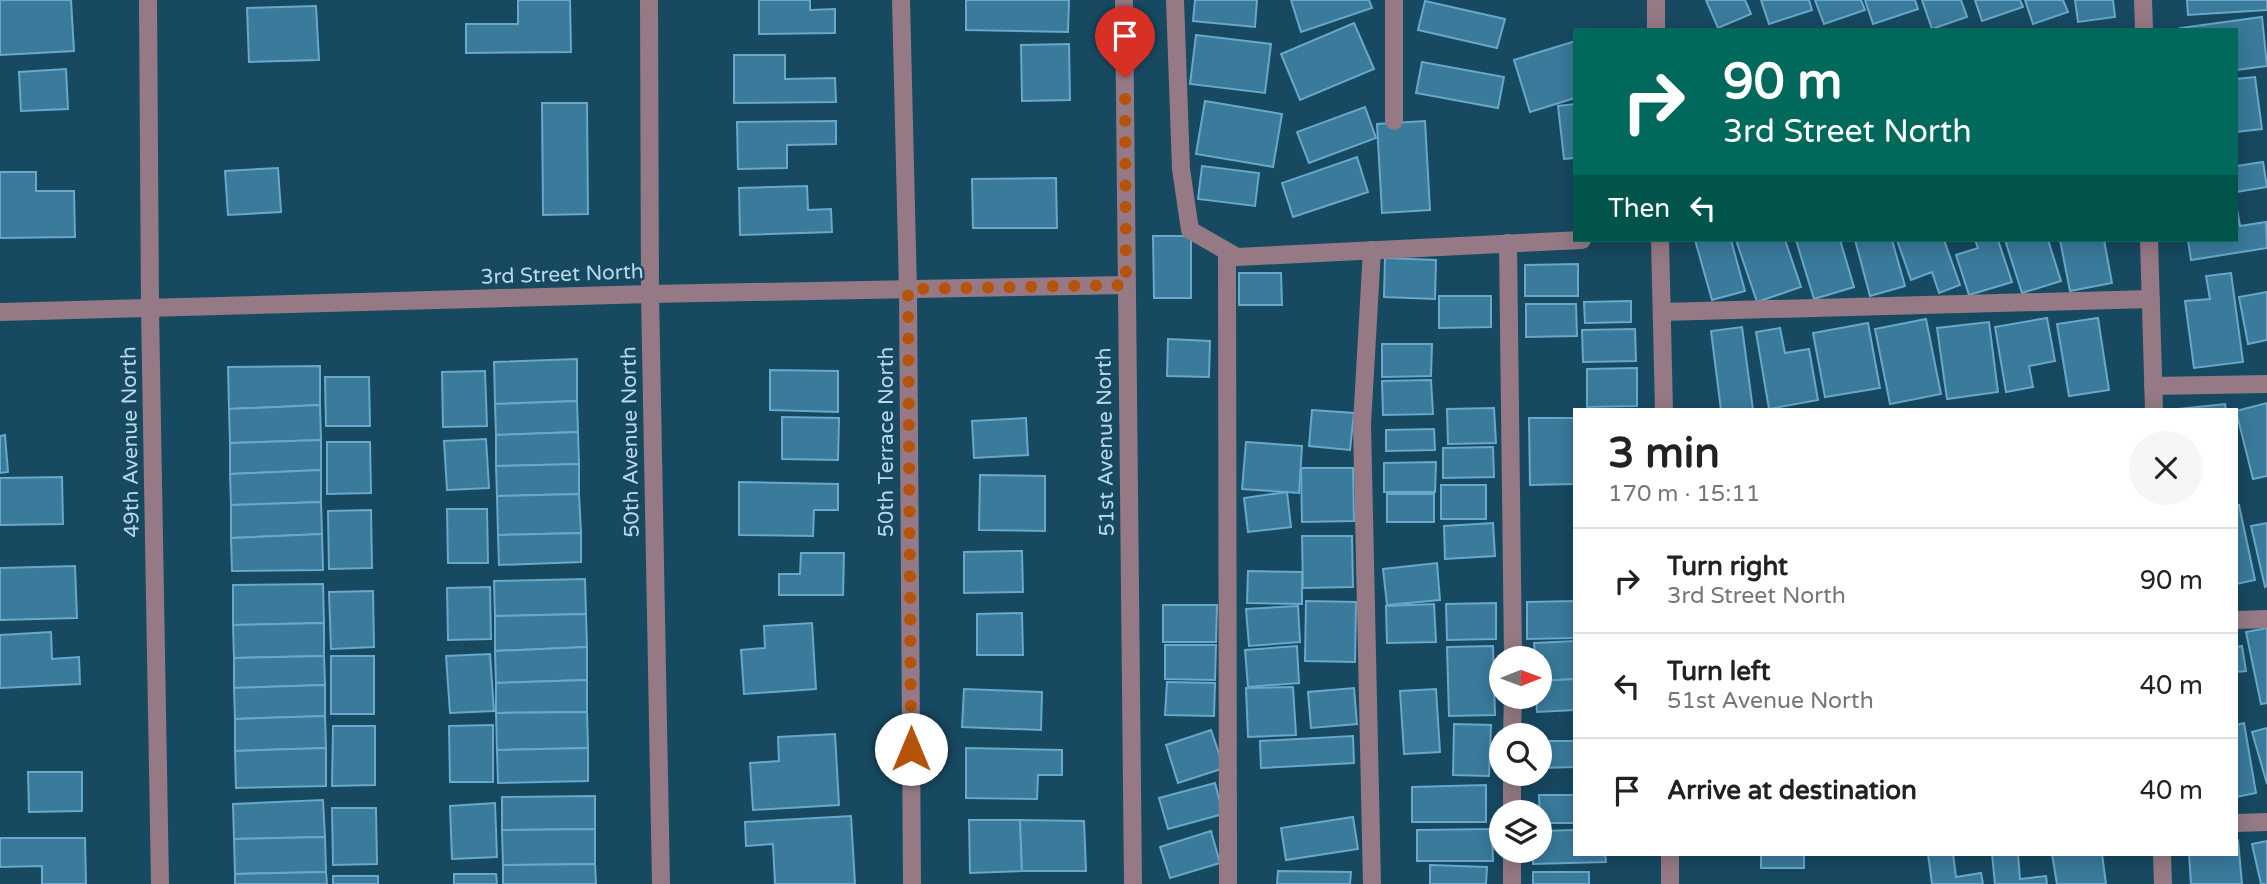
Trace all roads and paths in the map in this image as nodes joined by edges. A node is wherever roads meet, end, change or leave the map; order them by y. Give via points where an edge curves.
1 (148, 0) edge
2 (649, 0) edge
3 (901, 0) edge
4 (1124, 0) edge
5 (1175, 0) edge
6 (1394, 0) edge
7 (1656, 0) edge
8 (2143, 0) edge
9 (1656, 28) edge
10 (2144, 28) edge
11 (1394, 121) dead end
12 (1573, 240) edge
13 (1660, 242) edge
14 (2149, 242) edge
15 (1508, 243) junction
16 (1372, 250) junction
17 (1227, 252) junction
18 (1126, 285) junction
19 (908, 289) junction
20 (650, 294) junction
21 (2151, 299) junction
22 (150, 309) junction
23 (0, 312) edge
24 (1662, 312) junction
25 (2267, 384) edge
26 (2153, 386) junction
27 (1664, 408) edge
28 (2154, 408) edge
29 (2267, 619) edge
30 (2238, 620) edge
31 (1513, 646) edge
32 (2267, 822) edge
33 (2238, 823) edge
34 (1670, 856) edge
35 (2162, 856) edge
36 (1512, 863) edge
37 (160, 884) edge
38 (661, 884) edge
39 (912, 884) edge
40 (1133, 884) edge
41 (1228, 884) edge
42 (1372, 884) edge
43 (1512, 884) edge
44 (1670, 884) edge
45 (2163, 884) edge

1 - 22 street, 49th Avenue North
2 - 20 street, 50th Avenue North
3 - 19 street, 50th Terrace North
4 - 18 street, 51st Avenue North
5 - 17 street via 1181,169 1190,230
6 - 11 street
7 - 9 street
8 - 10 street
12 - 15 street
13 - 24 street
14 - 21 street
15 - 16 street
15 - 31 street
16 - 17 street via 1237,257
16 - 42 street via 1362,425
17 - 41 street
18 - 19 street, 3rd Street North
18 - 40 street, 51st Avenue North
19 - 20 street, 3rd Street North
19 - 39 street, 50th Terrace North
20 - 22 street, 3rd Street North
20 - 38 street, 50th Avenue North
21 - 24 street
21 - 26 street
22 - 23 street, 3rd Street North
22 - 37 street, 49th Avenue North
24 - 27 street
25 - 26 street
26 - 28 street
29 - 30 street
32 - 33 street
34 - 44 street
35 - 45 street
36 - 43 street

